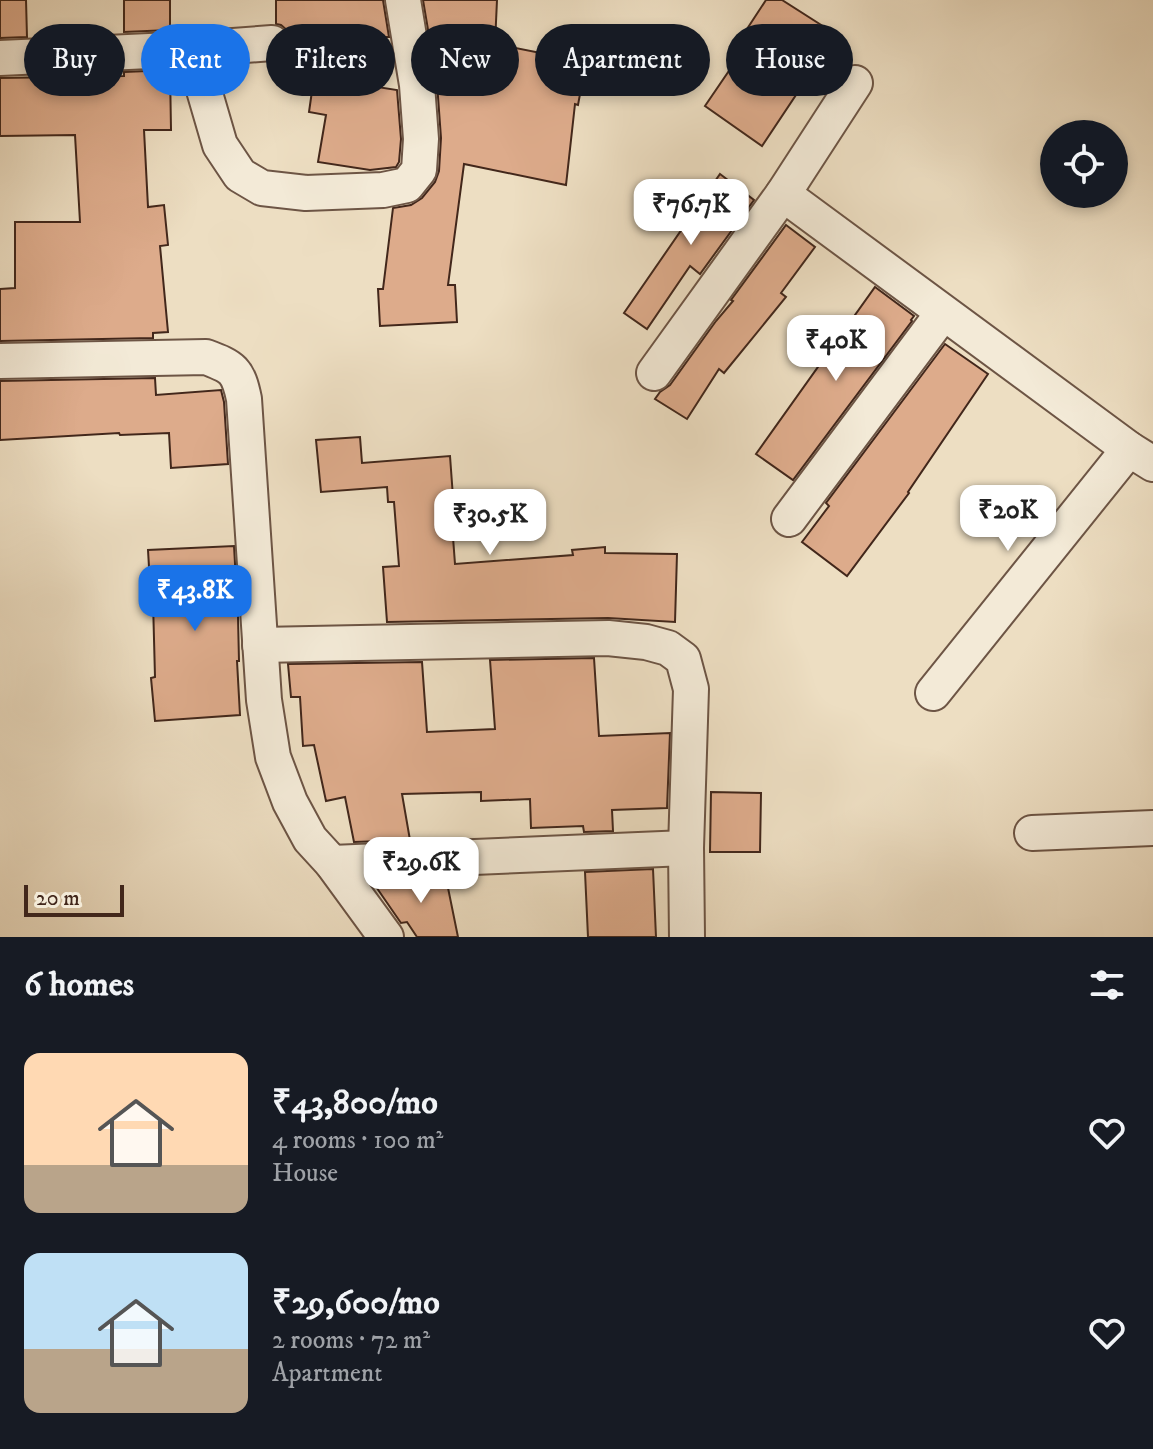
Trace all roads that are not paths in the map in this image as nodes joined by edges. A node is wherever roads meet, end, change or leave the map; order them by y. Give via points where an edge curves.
1 (403, 0) edge
2 (141, 51) edge
3 (0, 58) edge
4 (855, 83) dead end
5 (206, 96) edge
6 (783, 194) junction
7 (943, 313) junction
8 (0, 361) edge
9 (654, 373) dead end
10 (1141, 457) edge
11 (789, 519) dead end
12 (260, 645) junction
13 (933, 693) dead end
14 (1153, 828) edge
15 (1032, 833) dead end
16 (686, 848) junction
17 (332, 863) junction
18 (386, 937) edge
19 (687, 937) edge

1 - 5 street via 421,139 419,170 407,185 306,193 262,188 240,175 220,145
2 - 3 street
4 - 6 street
6 - 7 street
6 - 9 street
7 - 10 street
7 - 11 street
8 - 12 street via 206,357 227,365 240,379
10 - 13 street
12 - 16 street via 608,638 668,648 683,659 691,689
12 - 17 street via 273,757 310,839
14 - 15 street
16 - 17 street
16 - 19 street
17 - 18 street

